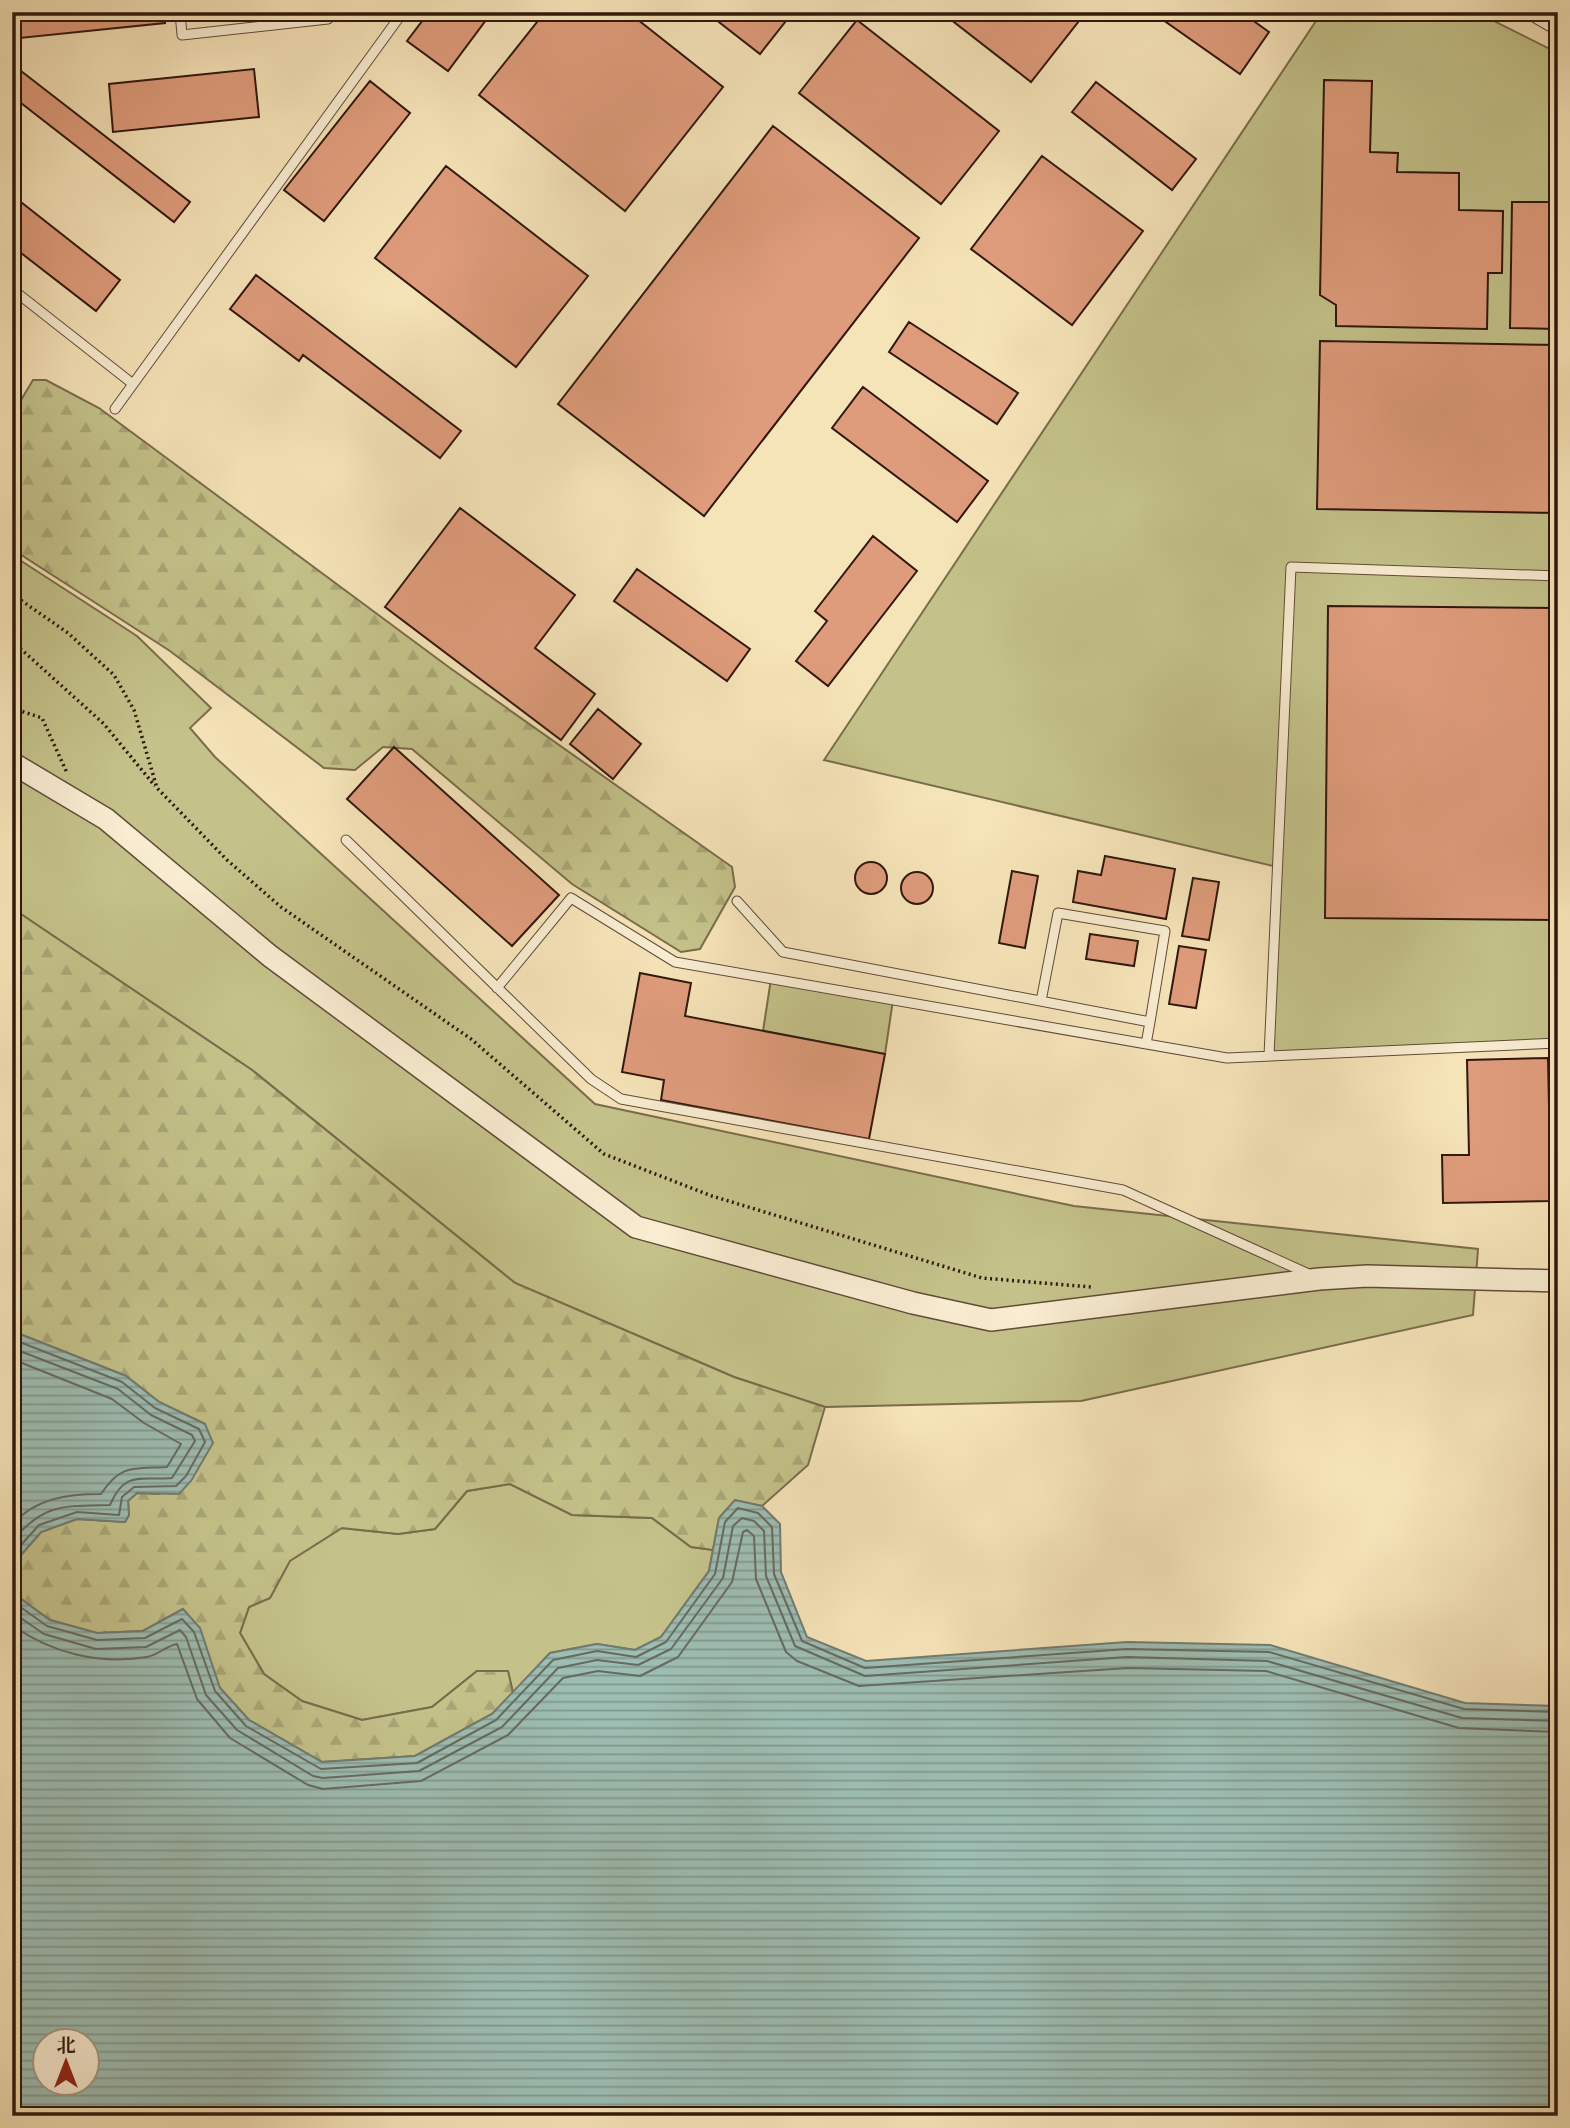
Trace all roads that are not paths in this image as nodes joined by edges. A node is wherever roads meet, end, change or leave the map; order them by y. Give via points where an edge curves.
1 (180, 12) edge
2 (333, 12) edge
3 (403, 12) edge
4 (1534, 12) edge
5 (1558, 26) edge
6 (12, 289) edge
7 (133, 384) dead end
8 (115, 409) dead end
9 (1558, 576) edge
10 (12, 763) edge
11 (346, 840) dead end
12 (737, 901) dead end
13 (497, 988) junction
14 (1041, 1001) junction
15 (1150, 1021) junction
16 (1558, 1043) edge
17 (1146, 1044) junction
18 (1269, 1056) junction
19 (1319, 1279) junction
20 (1558, 1281) edge

1 - 2 lane via 182,35 328,19
3 - 8 lane
4 - 5 street
6 - 7 lane
9 - 18 lane via 1292,567
10 - 19 street via 106,819 270,956 636,1227 991,1320
11 - 13 lane
12 - 14 lane via 783,952
13 - 17 lane via 571,898 675,962
13 - 19 lane via 591,1079 621,1099 1123,1190
14 - 15 lane
14 - 15 lane via 1058,913 1165,931
15 - 17 lane
16 - 18 lane
17 - 18 lane via 1227,1058
19 - 20 street

